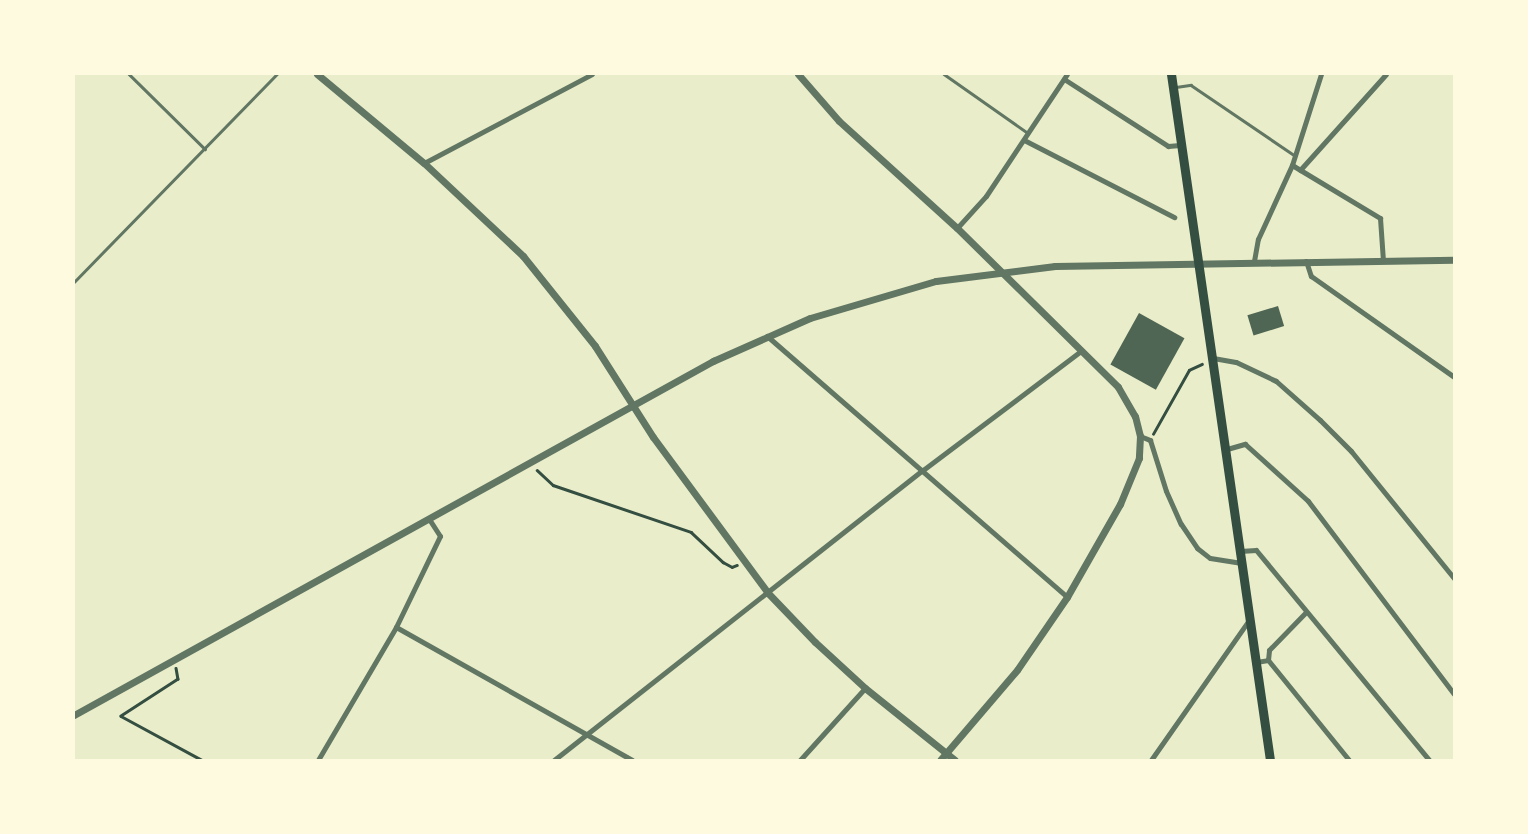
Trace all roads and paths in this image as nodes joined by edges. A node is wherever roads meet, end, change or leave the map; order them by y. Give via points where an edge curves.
1 (129, 74) edge
2 (277, 74) edge
3 (317, 74) edge
4 (592, 74) edge
5 (798, 74) edge
6 (944, 74) edge
7 (1171, 74) edge
8 (1321, 74) edge
9 (1386, 74) edge
10 (1066, 76) edge
11 (1173, 88) junction
12 (1028, 133) junction
13 (1024, 140) junction
14 (1180, 145) junction
15 (205, 149) junction
16 (1295, 156) junction
17 (424, 163) junction
18 (1292, 165) junction
19 (1300, 170) junction
20 (1174, 216) dead end
21 (957, 228) junction
22 (1454, 260) edge
23 (1198, 261) junction
24 (1254, 261) junction
25 (1306, 261) junction
26 (1383, 261) junction
27 (999, 272) junction
28 (74, 282) edge
29 (767, 336) junction
30 (1081, 351) junction
31 (1213, 358) junction
32 (1454, 377) edge
33 (633, 405) junction
34 (1140, 436) junction
35 (1150, 440) junction
36 (1227, 449) junction
37 (529, 463) junction
38 (923, 470) junction
39 (429, 519) junction
40 (1240, 551) junction
41 (744, 562) junction
42 (1242, 563) junction
43 (1454, 578) edge
44 (768, 593) junction
45 (1067, 597) junction
46 (1305, 613) junction
47 (1249, 619) junction
48 (396, 627) junction
49 (176, 659) junction
50 (1268, 660) junction
51 (1256, 662) junction
52 (865, 688) junction
53 (1454, 694) edge
54 (74, 715) edge
55 (588, 734) junction
56 (947, 754) junction
57 (202, 761) edge
58 (318, 761) edge
59 (554, 761) edge
60 (632, 761) edge
61 (800, 761) edge
62 (940, 761) edge
63 (955, 761) edge
64 (1151, 761) edge
65 (1270, 761) edge
66 (1349, 761) edge
67 (1429, 761) edge

1 - 15 lane
2 - 15 lane
3 - 17 street
4 - 17 street
5 - 21 street via 839,121
6 - 12 lane
7 - 11 main road
8 - 16 street
9 - 19 street
10 - 12 street
10 - 14 street via 1168,146
11 - 14 main road
11 - 16 lane via 1191,85
12 - 13 street
13 - 20 street
13 - 21 street via 986,196
14 - 23 main road
15 - 28 lane
16 - 18 street
17 - 33 street via 523,256 594,346
18 - 19 street
18 - 24 street via 1258,239
19 - 26 street via 1380,218
21 - 27 street
22 - 26 street
23 - 24 street
23 - 27 street via 1078,264
23 - 31 main road
24 - 25 street
25 - 26 street
25 - 32 street via 1311,276
27 - 29 street via 936,281 862,301
27 - 30 street
29 - 33 street
29 - 38 street
30 - 34 street via 1118,387 1135,416
30 - 38 street
31 - 35 path via 1188,370
31 - 36 main road
31 - 43 street via 1236,362 1276,381 1320,420 1351,451
33 - 37 street
33 - 41 street
34 - 35 street
34 - 45 street via 1139,458 1120,504
35 - 42 street via 1166,491 1197,548 1210,558
36 - 40 main road
36 - 53 street via 1245,444 1308,500
37 - 39 street
37 - 41 path via 553,485 691,531 732,567
38 - 44 street
38 - 45 street
39 - 48 street via 440,536
39 - 49 street
40 - 42 main road
40 - 46 street via 1256,550
41 - 44 street
42 - 47 main road
44 - 52 street
44 - 55 street
45 - 56 street via 1017,670
46 - 50 street via 1269,650
46 - 67 street
47 - 51 main road
47 - 64 street
48 - 55 street
48 - 58 street
49 - 54 street
49 - 57 path via 178,679 121,716
50 - 51 street
50 - 66 street
51 - 65 main road
52 - 56 street
52 - 61 street
55 - 59 street
55 - 60 street
56 - 62 street
56 - 63 street

